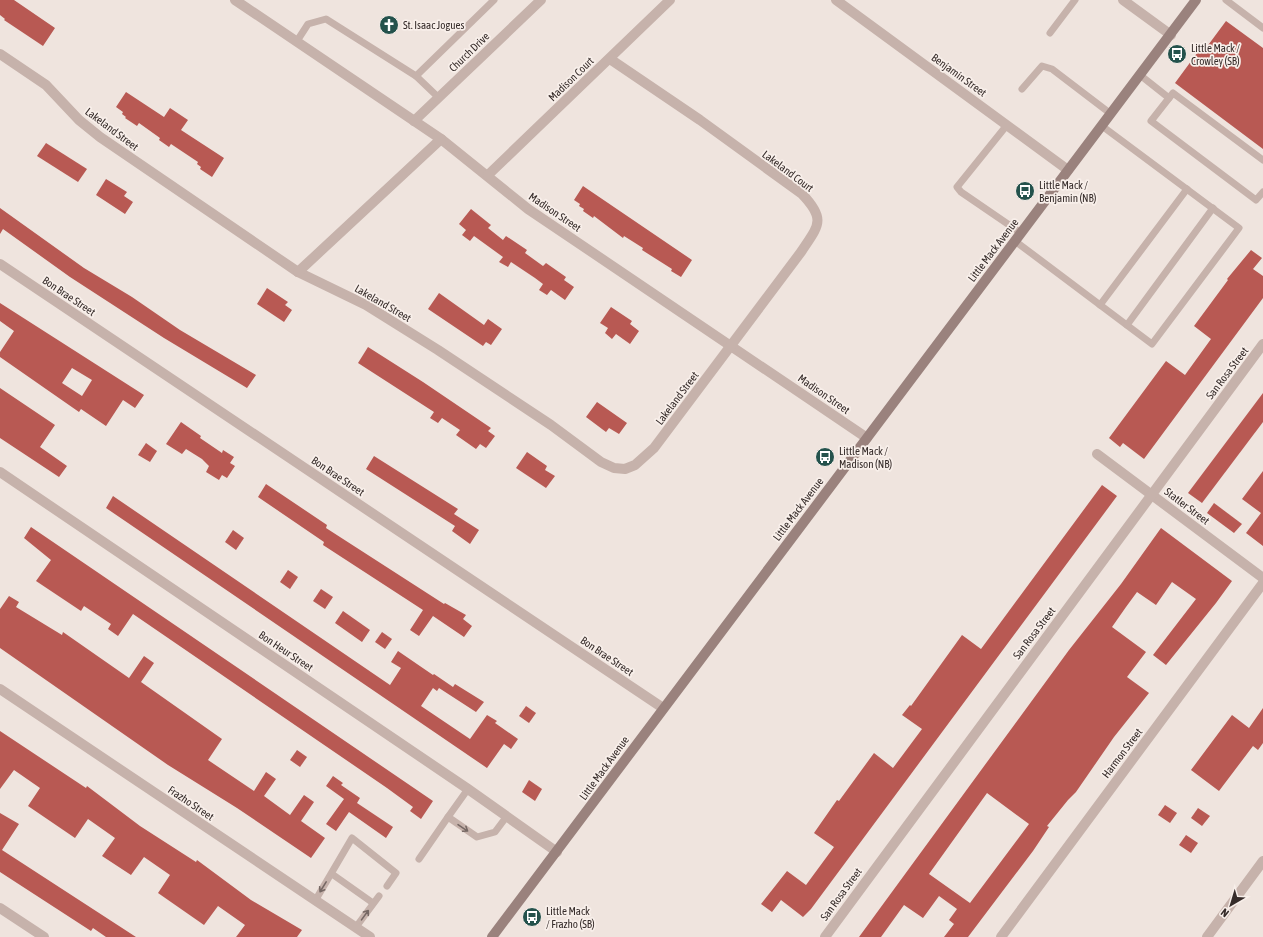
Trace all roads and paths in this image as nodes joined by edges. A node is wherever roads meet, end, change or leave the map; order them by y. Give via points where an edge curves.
1 (235, 0) edge
2 (494, 0) edge
3 (541, 0) edge
4 (670, 0) edge
5 (836, 0) edge
6 (1075, 0) edge
7 (1123, 0) edge
8 (1196, 0) edge
9 (1226, 0) edge
10 (1263, 28) edge
11 (1050, 33) dead end
12 (1171, 35) junction
13 (296, 41) junction
14 (0, 54) edge
15 (610, 59) junction
16 (1140, 75) junction
17 (416, 76) junction
18 (1022, 89) dead end
19 (439, 98) junction
20 (1170, 98) junction
21 (1111, 114) junction
22 (414, 121) junction
23 (1007, 125) junction
24 (1102, 126) junction
25 (442, 139) junction
26 (1263, 160) edge
27 (1068, 170) junction
28 (488, 175) junction
29 (1187, 189) junction
30 (1263, 192) edge
31 (1213, 208) junction
32 (1018, 237) junction
33 (0, 264) edge
34 (298, 272) junction
35 (1100, 305) junction
36 (1127, 325) junction
37 (1263, 344) edge
38 (732, 346) junction
39 (867, 438) junction
40 (1097, 454) dead end
41 (0, 472) edge
42 (1152, 494) junction
43 (1263, 578) edge
44 (1263, 583) edge
45 (0, 689) edge
46 (663, 708) junction
47 (468, 789) junction
48 (507, 816) junction
49 (448, 817) junction
50 (557, 852) junction
51 (419, 859) dead end
52 (1263, 861) edge
53 (332, 874) junction
54 (387, 886) dead end
55 (379, 896) dead end
56 (315, 901) junction
57 (373, 903) junction
58 (0, 908) edge
59 (356, 927) junction
60 (44, 937) edge
61 (370, 937) edge
62 (492, 937) edge
63 (825, 937) edge
64 (1001, 937) edge
65 (1207, 937) edge

1 - 13 street, Madison Street
2 - 17 lane
3 - 19 street, Church Drive
4 - 15 street, Madison Court
5 - 23 street, Benjamin Street
6 - 11 lane
7 - 12 street
8 - 12 main road, Little Mack Avenue
9 - 10 lane
12 - 16 main road, Little Mack Avenue
13 - 17 lane via 308,24 326,19
13 - 22 street, Madison Street
14 - 34 street, Lakeland Street via 46,86 79,120 100,137
15 - 28 street, Madison Court
15 - 38 street, Lakeland Court via 802,194 818,214 815,230
16 - 20 lane
16 - 21 main road, Little Mack Avenue
17 - 19 lane
18 - 21 lane via 1042,66 1052,69
19 - 22 street, Church Drive
20 - 26 lane via 1173,93
20 - 30 lane via 1151,121 1256,200
21 - 24 main road, Little Mack Avenue
22 - 25 street, Madison Street
23 - 27 street, Benjamin Street
23 - 32 lane via 957,187
24 - 27 main road, Little Mack Avenue
24 - 29 lane
25 - 28 street, Madison Street
25 - 34 street
27 - 32 main road, Little Mack Avenue
28 - 38 street, Madison Street via 528,209
29 - 31 lane
29 - 35 lane
31 - 36 lane
31 - 36 lane via 1239,228 1152,344
32 - 35 lane
32 - 39 main road, Little Mack Avenue
33 - 46 street, Bon Brae Street
34 - 38 street, Lakeland Street via 366,305 551,425 601,462 614,468 625,469 644,458
35 - 36 lane
37 - 42 street, San Rosa Street
38 - 39 street, Madison Street
39 - 46 main road, Little Mack Avenue
40 - 42 street, Statler Street
41 - 47 street, Bon Heur Street
42 - 43 street, Statler Street
42 - 63 street, San Rosa Street
44 - 64 street, Harmon Street
45 - 56 street, Frazho Street
46 - 50 main road, Little Mack Avenue
47 - 48 street, Bon Heur Street
47 - 49 lane
49 -> 48 lane via 477,837 496,832
48 - 50 street, Bon Heur Street
49 - 51 lane
50 - 62 main road, Little Mack Avenue
52 - 65 street
53 - 54 lane via 352,838 396,873
53 -> 56 lane
53 - 57 lane
55 - 57 lane
56 - 59 street, Frazho Street
59 -> 57 lane
58 - 60 street
59 - 61 street, Frazho Street

